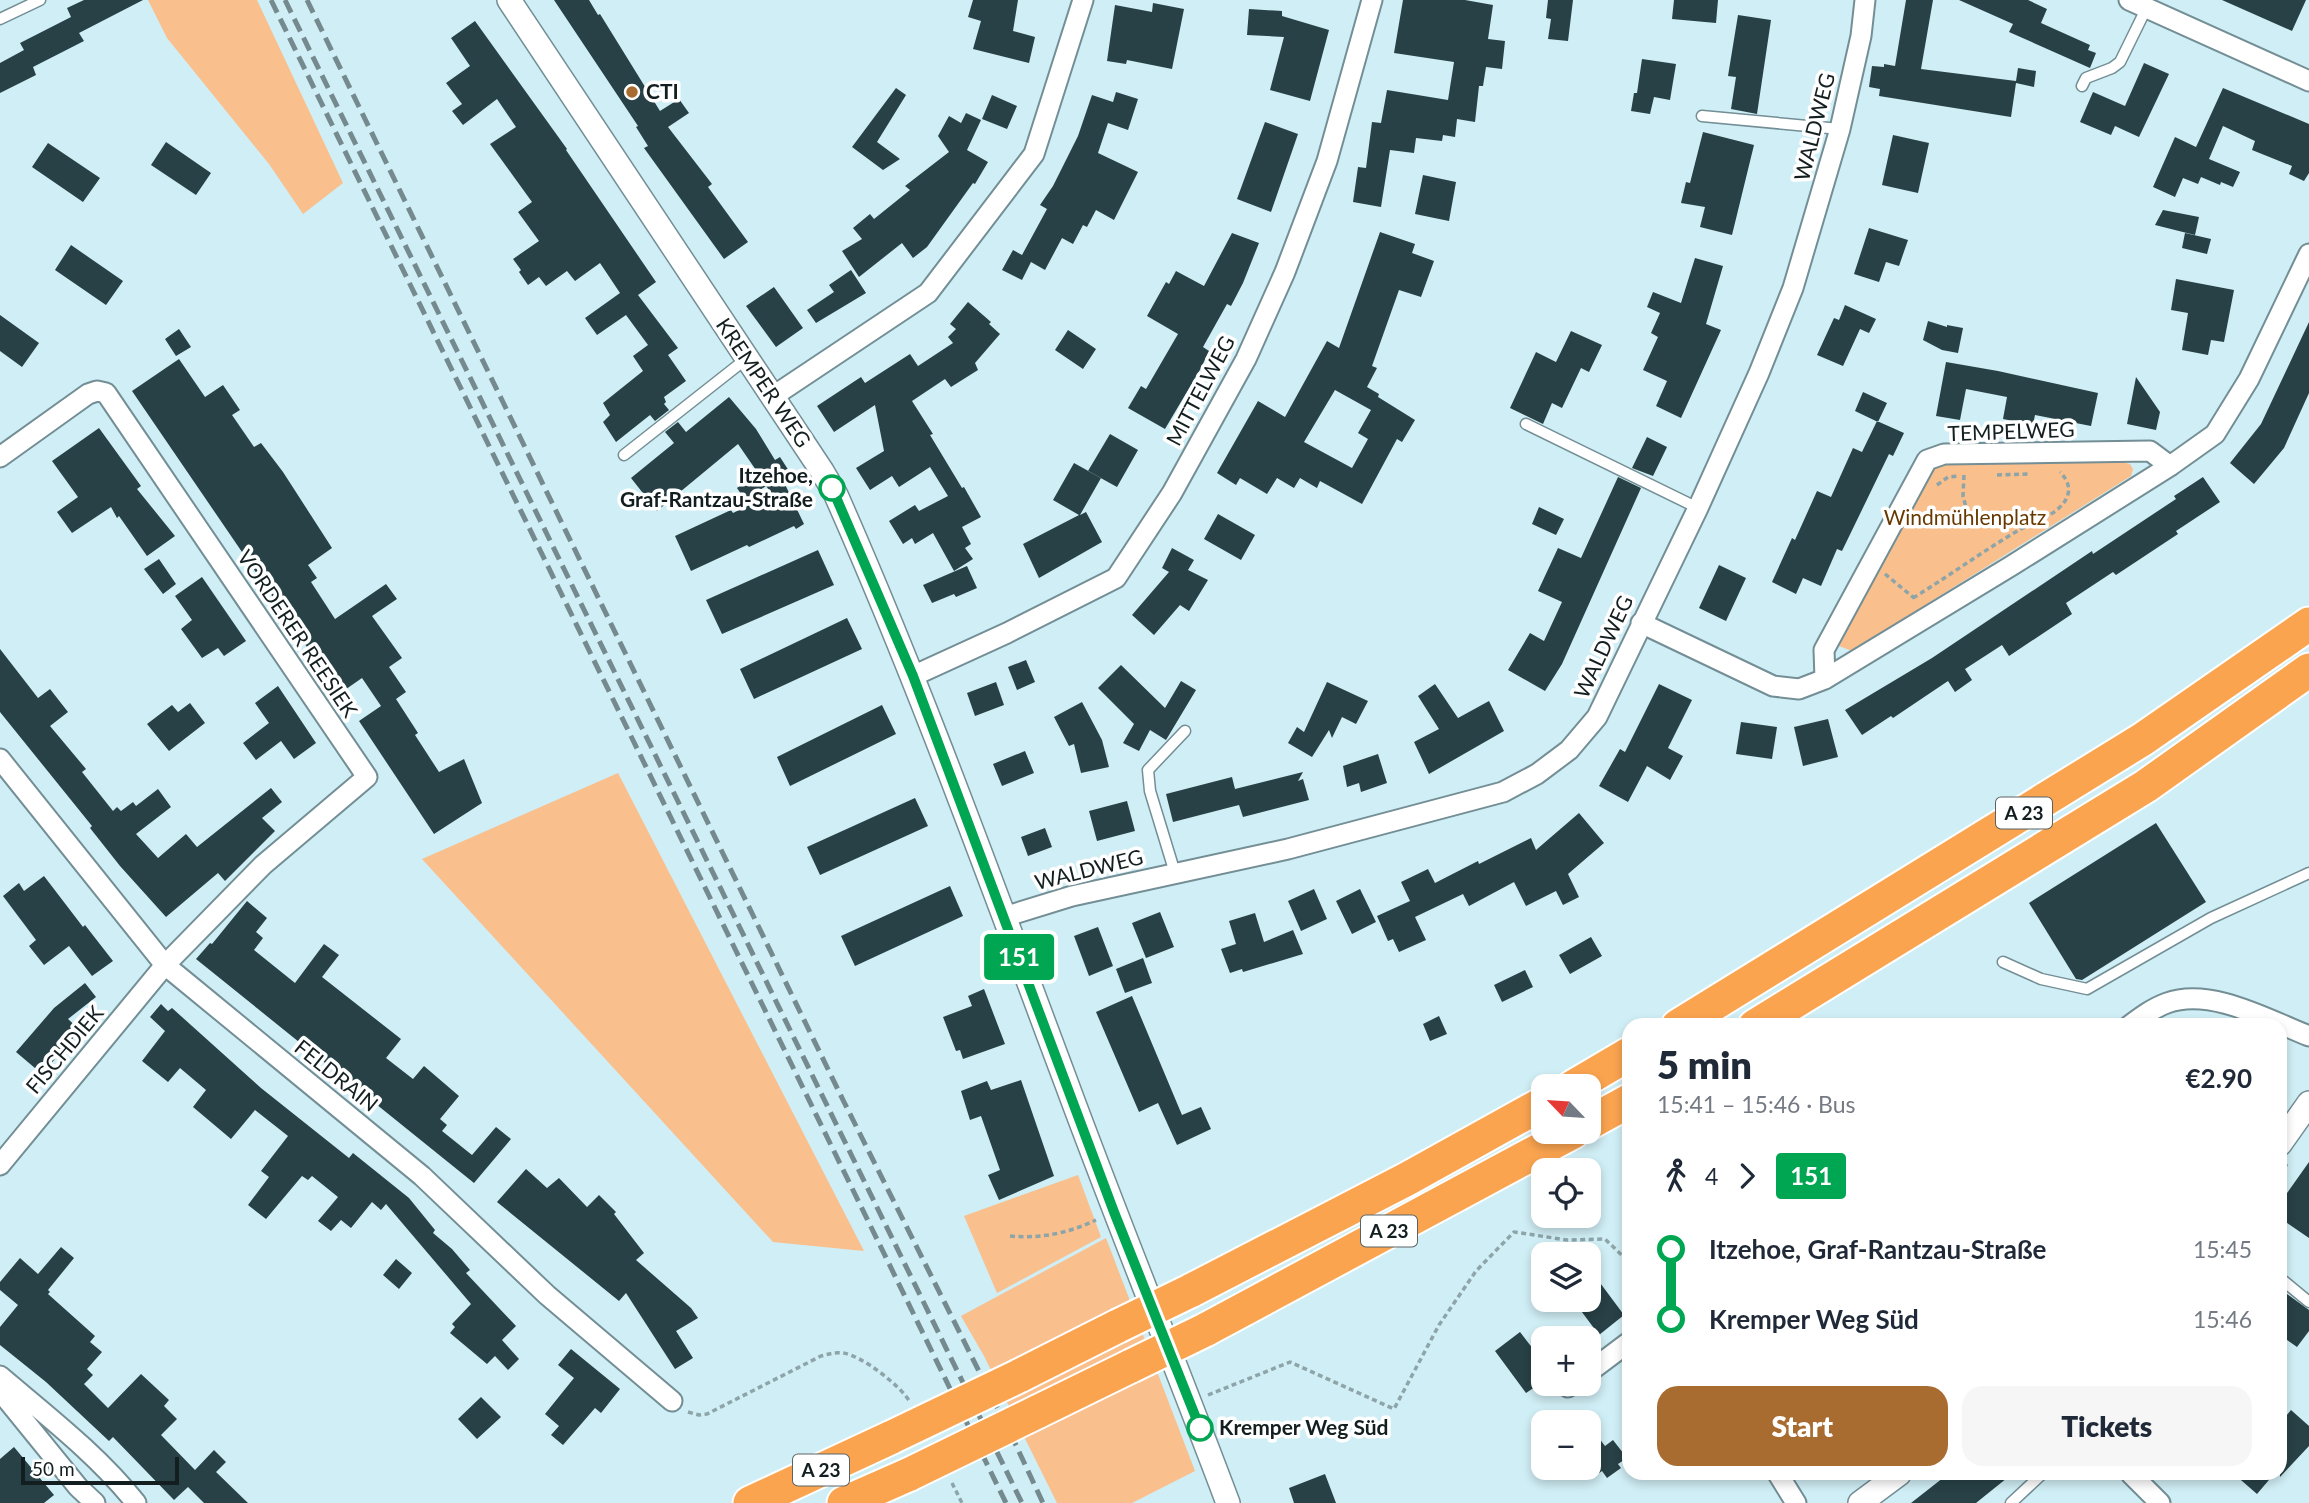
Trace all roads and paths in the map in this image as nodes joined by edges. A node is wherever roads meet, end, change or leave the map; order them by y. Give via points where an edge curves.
1 (40, 0) edge
2 (509, 0) edge
3 (1083, 0) edge
4 (1372, 0) edge
5 (1865, 0) edge
6 (2138, 4) edge
7 (0, 19) edge
8 (2309, 81) edge
9 (2082, 86) dead end
10 (1702, 116) dead end
11 (1840, 129) junction
12 (2309, 254) edge
13 (747, 358) junction
14 (772, 397) junction
15 (1526, 424) dead end
16 (624, 455) dead end
17 (0, 457) edge
18 (2169, 466) junction
19 (2059, 472) dead end
20 (2033, 474) dead end
21 (1992, 475) dead end
22 (1930, 492) dead end
23 (1698, 508) junction
24 (1968, 511) dead end
25 (1871, 564) junction
26 (1913, 598) junction
27 (1926, 618) junction
28 (1641, 623) junction
29 (2309, 624) edge
30 (2309, 670) edge
31 (913, 676) junction
32 (1825, 679) junction
33 (1185, 731) dead end
34 (0, 758) edge
35 (1175, 873) junction
36 (2309, 873) edge
37 (1004, 917) junction
38 (2003, 962) dead end
39 (165, 965) junction
40 (1691, 1018) edge
41 (1768, 1018) edge
42 (2141, 1018) edge
43 (2263, 1018) edge
44 (2287, 1027) edge
45 (2309, 1036) edge
46 (1622, 1058) edge
47 (1595, 1074) edge
48 (2309, 1103) edge
49 (1622, 1105) edge
50 (1531, 1110) edge
51 (1601, 1117) edge
52 (2287, 1134) edge
53 (1551, 1144) edge
54 (0, 1165) edge
55 (1114, 1212) junction
56 (1010, 1236) dead end
57 (1622, 1255) edge
58 (2287, 1284) edge
59 (2309, 1302) edge
60 (1622, 1347) edge
61 (1601, 1363) edge
62 (0, 1376) edge
63 (0, 1391) edge
64 (672, 1401) joint
65 (1190, 1402) junction
66 (911, 1405) dead end
67 (949, 1479) dead end
68 (1782, 1480) edge
69 (1891, 1480) edge
70 (2036, 1480) edge
71 (2137, 1480) edge
72 (95, 1503) edge
73 (136, 1503) edge
74 (750, 1503) edge
75 (844, 1503) edge
76 (962, 1503) edge
77 (1228, 1503) edge
78 (1796, 1503) edge
79 (1860, 1503) edge
80 (2011, 1503) edge
81 (2160, 1503) edge

1 - 7 lane
2 - 13 street, KREMPER WEG
3 - 14 street via 1034,154 928,293
4 - 31 street, MITTELWEG via 1327,161 1246,359 1172,492 1116,578
5 - 11 street, WALDWEG
6 - 8 street
6 - 9 lane via 2119,62 2086,78
10 - 11 lane
11 - 23 street, WALDWEG via 1793,288
12 - 18 street via 2249,379 2215,434
13 - 14 street, KREMPER WEG
13 - 16 lane
14 - 31 street, KREMPER WEG via 836,495
15 - 23 lane
17 - 39 street, VORDERER REESIEK via 88,394 106,393 367,777 263,865
18 - 25 street, TEMPELWEG via 2150,451 1944,454 1927,460
18 - 27 street
19 - 26 path via 2067,479 2069,491 2055,512
20 - 21 path
22 - 24 path via 1948,477 1964,475
23 - 28 street, WALDWEG
25 - 26 path
25 - 32 street, TEMPELWEG via 1824,650
26 - 27 path
27 - 32 street
28 - 32 street via 1773,686 1799,689
28 - 35 street, WALDWEG via 1597,717 1569,750 1537,774 1489,796 1288,849
29 - 40 highway, A 23 via 2143,739
30 - 41 highway, A 23 via 2146,786
31 - 37 street, KREMPER WEG
33 - 35 lane via 1148,770
34 - 39 street, FELDRAIN
35 - 37 street, WALDWEG
36 - 38 lane via 2211,918 2087,989 2040,979
37 - 55 street, KREMPER WEG
39 - 54 street, FISCHDIEK
39 - 64 street, FELDRAIN via 422,1176 547,1295
42 - 43 street via 2170,1002 2201,999 2223,1002
44 - 45 street
46 - 47 highway
48 - 52 street
49 - 51 highway
50 - 74 highway, A 23, bridge via 1190,1291
53 - 75 highway, A 23, bridge via 1205,1330
55 - 56 path via 1058,1234
55 - 65 street, KREMPER WEG
57 - 65 path via 1605,1239 1567,1240 1514,1232 1476,1271 1439,1325 1394,1409 1290,1362
58 - 59 lane
60 - 61 street
62 - 73 street via 66,1432
63 - 72 street
64 - 66 path via 690,1412 707,1414 835,1352 847,1353 881,1373 905,1393
65 - 77 street, KREMPER WEG
67 - 76 path
68 - 78 street
69 - 79 street
70 - 80 lane
71 - 81 street

